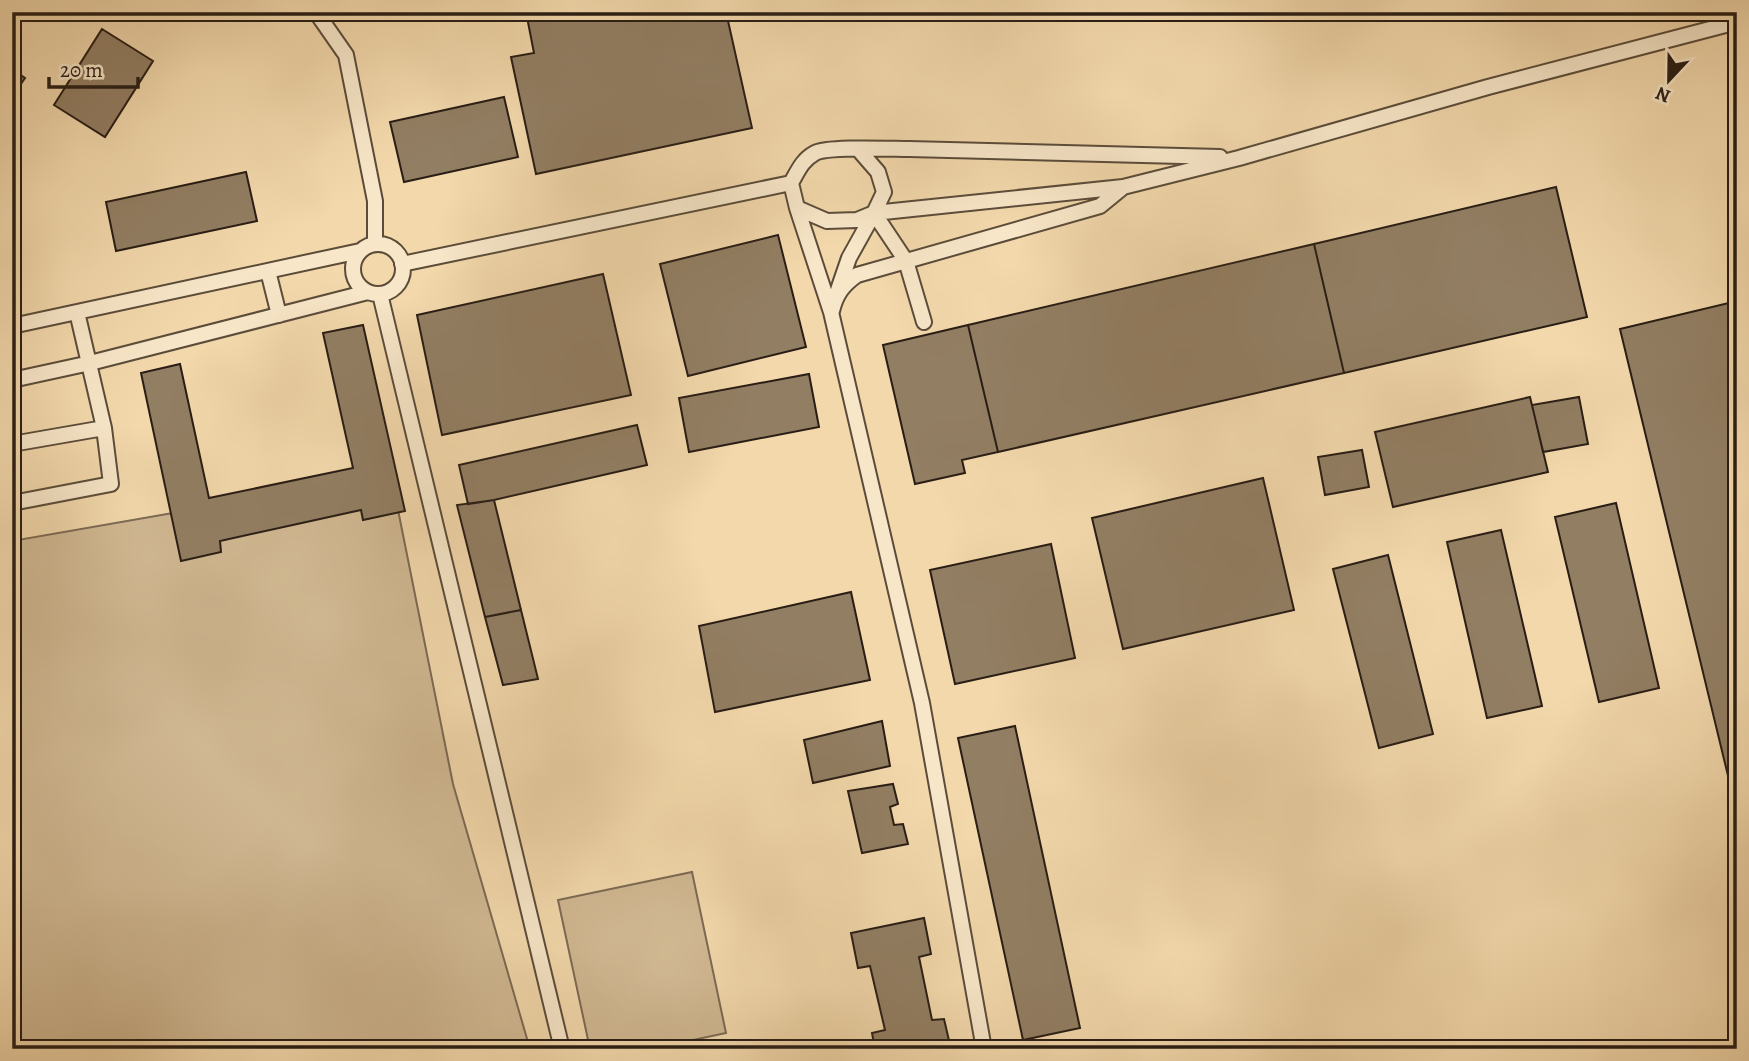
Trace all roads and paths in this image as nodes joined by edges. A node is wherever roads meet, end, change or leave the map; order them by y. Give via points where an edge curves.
1 (316, 12) edge
2 (1737, 22) edge
3 (859, 149) junction
4 (1239, 158) junction
5 (791, 183) junction
6 (1123, 187) junction
7 (797, 208) junction
8 (874, 213) junction
9 (375, 243) junction
10 (360, 251) junction
11 (906, 261) junction
12 (402, 264) junction
13 (268, 271) junction
14 (374, 293) junction
15 (836, 295) junction
16 (77, 312) junction
17 (831, 312) junction
18 (279, 315) junction
19 (924, 322) dead end
20 (12, 326) edge
21 (90, 363) junction
22 (12, 380) edge
23 (104, 428) junction
24 (12, 444) edge
25 (12, 503) edge
26 (562, 1049) edge
27 (984, 1049) edge

1 - 9 lane via 346,55 375,201
2 - 4 lane
3 - 4 lane
3 - 5 lane via 818,151 803,162
3 - 8 lane via 878,172 884,192
4 - 6 lane
5 - 7 lane
5 - 12 lane
6 - 8 lane
6 - 11 lane via 1100,206
7 - 8 lane via 827,221 857,220
7 - 17 lane
8 - 11 lane
8 - 15 lane via 849,258
9 - 10 lane
9 - 12 lane via 391,248
10 - 13 lane
10 - 14 lane via 352,265 355,282
11 - 15 lane via 857,275
11 - 19 lane
12 - 14 lane via 398,285
13 - 16 lane
13 - 18 lane
14 - 18 lane
14 - 26 lane
15 - 17 lane
16 - 20 lane
16 - 21 lane
17 - 27 lane via 922,703
18 - 21 lane
21 - 22 lane
21 - 23 lane
23 - 24 lane
23 - 25 lane via 111,484

